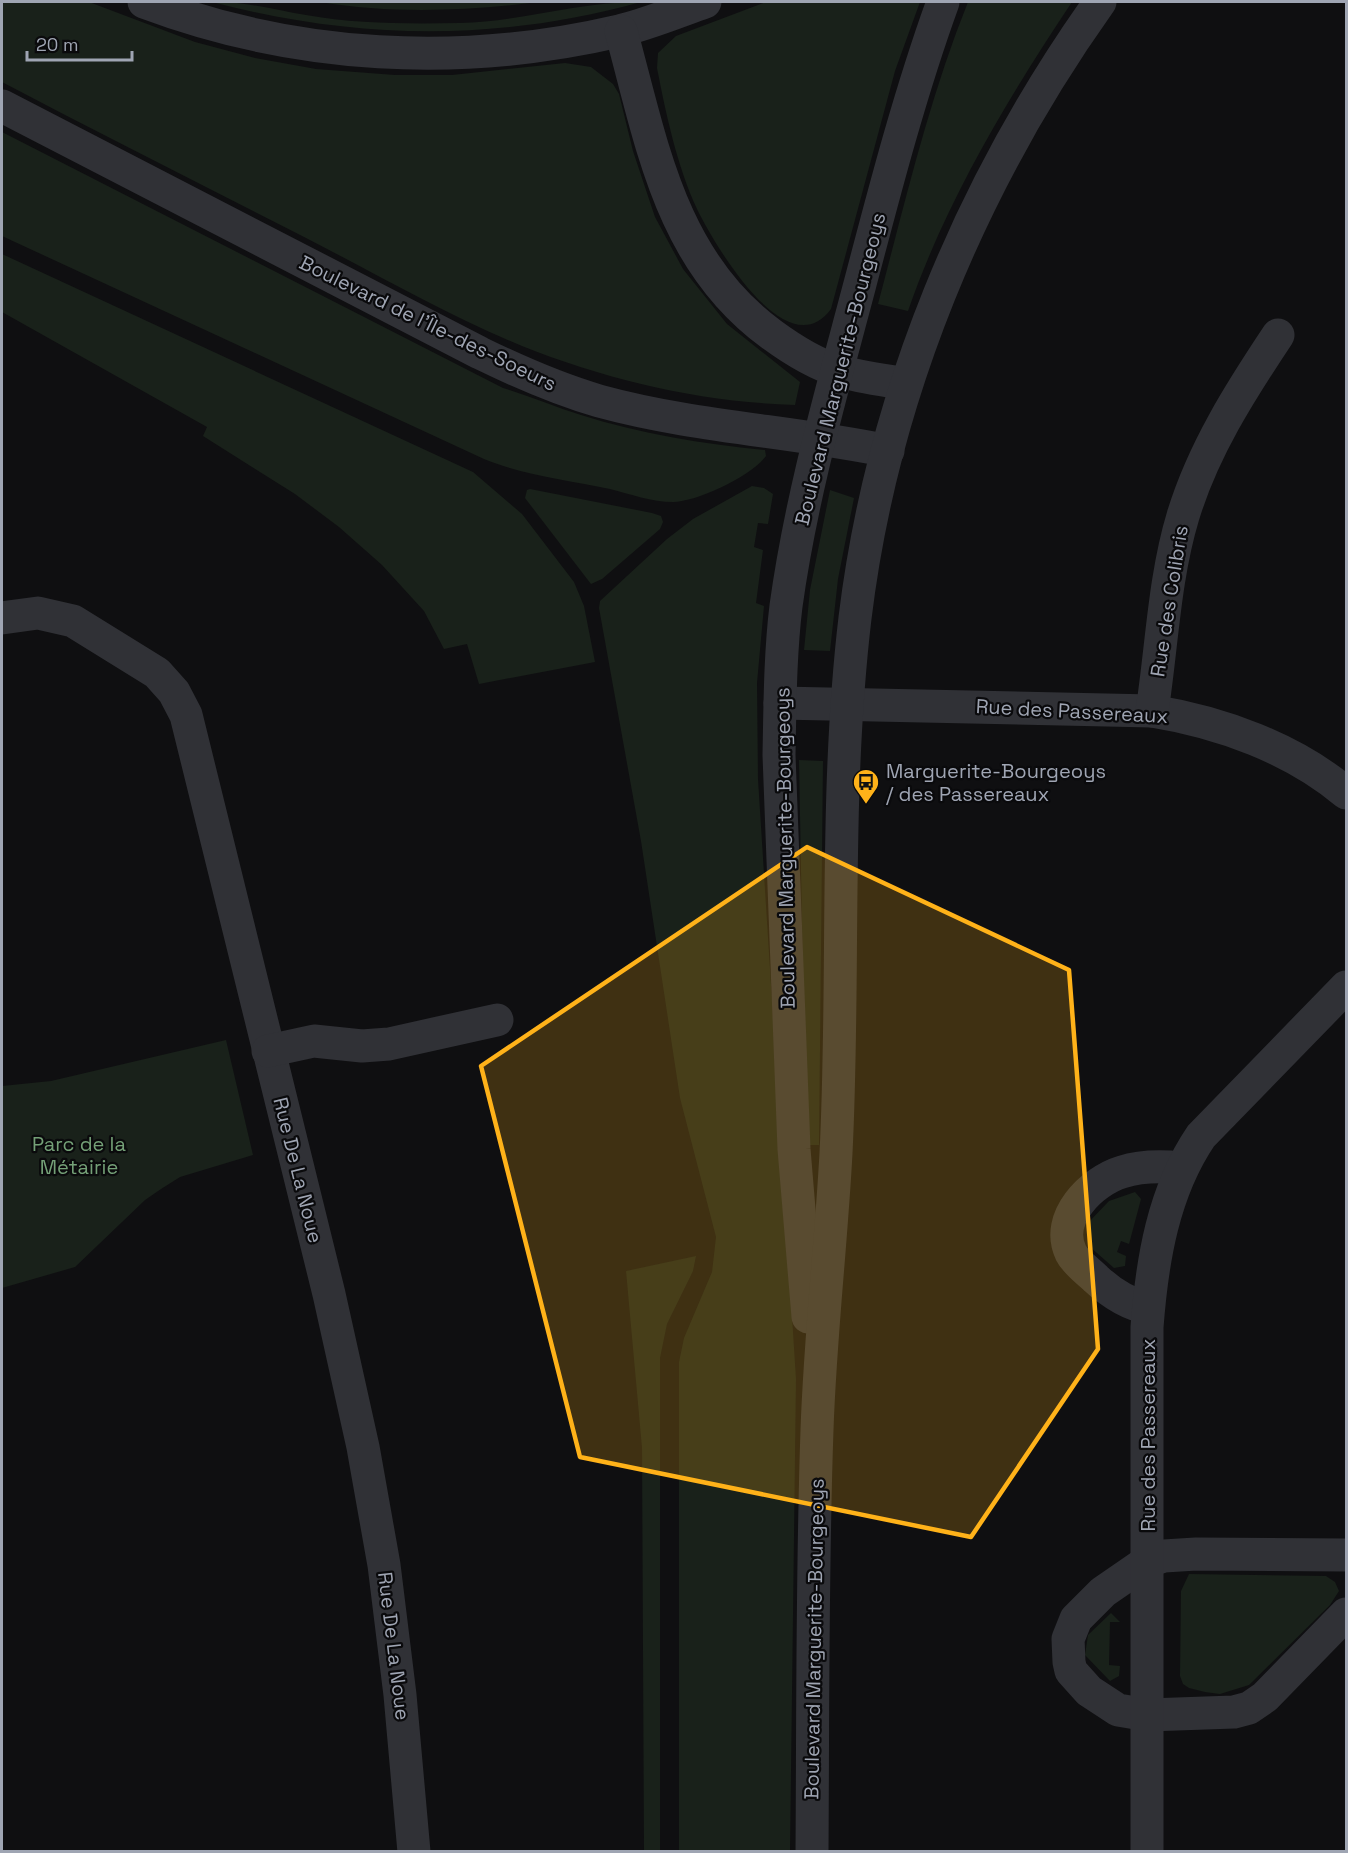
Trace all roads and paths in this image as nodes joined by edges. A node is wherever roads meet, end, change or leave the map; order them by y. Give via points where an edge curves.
1 (144, 2) edge
2 (705, 2) edge
3 (944, 2) edge
4 (1100, 2) edge
5 (621, 31) junction
6 (2, 106) edge
7 (1278, 334) dead end
8 (837, 370) junction
9 (906, 384) junction
10 (820, 437) junction
11 (888, 451) junction
12 (2, 618) edge
13 (780, 703) junction
14 (848, 704) junction
15 (1152, 711) junction
16 (1347, 793) edge
17 (1347, 987) edge
18 (497, 1020) dead end
19 (268, 1051) junction
20 (1181, 1168) junction
21 (1148, 1308) junction
22 (817, 1427) junction
23 (1347, 1556) edge
24 (1148, 1561) junction
25 (1347, 1614) edge
26 (1148, 1715) junction
27 (414, 1851) edge
28 (812, 1851) edge
29 (1147, 1851) edge

1 - 5 street via 272,39 371,52 501,50
2 - 5 street
3 - 8 street, Boulevard Marguerite-Bourgeoys via 913,92
4 - 9 street via 1054,67 983,196
5 - 8 street via 666,192 714,281 756,323 785,344
6 - 10 street, Boulevard de l'Île-des-Soeurs via 535,378 646,412
7 - 15 street, Rue des Colibris via 1224,419 1183,516 1169,581
8 - 9 street
8 - 10 street, Boulevard Marguerite-Bourgeoys
9 - 11 street
10 - 11 street, Boulevard de l'Île-des-Soeurs
10 - 13 street, Boulevard Marguerite-Bourgeoys via 790,580
11 - 14 street, Boulevard Marguerite-Bourgeoys via 859,592
12 - 19 street, Rue De La Noue via 38,613 73,621 157,673 181,704
13 - 14 street, Rue des Passereaux
13 - 22 street, Boulevard Marguerite-Bourgeoys via 794,1149
14 - 15 street, Rue des Passereaux
14 - 22 street, Boulevard Marguerite-Bourgeoys via 836,1152
15 - 16 street, Rue des Passereaux via 1212,724 1265,745 1314,770
17 - 20 street, Rue des Passereaux via 1215,1120
18 - 19 street via 388,1044 362,1046 314,1041
19 - 27 street, Rue De La Noue via 342,1347 374,1505 400,1695
20 - 21 street, Rue des Passereaux via 1159,1240
20 - 21 street via 1146,1168 1108,1177 1080,1201 1068,1228 1071,1252 1079,1264 1118,1296
21 - 24 street, Rue des Passereaux
22 - 28 street, Boulevard Marguerite-Bourgeoys
23 - 24 street via 1196,1554
24 - 26 street, Rue des Passereaux
24 - 26 street via 1087,1607 1071,1629 1068,1650 1071,1671 1102,1702 1118,1710
25 - 26 street via 1265,1697 1249,1708 1218,1714
26 - 29 street, Rue des Passereaux

